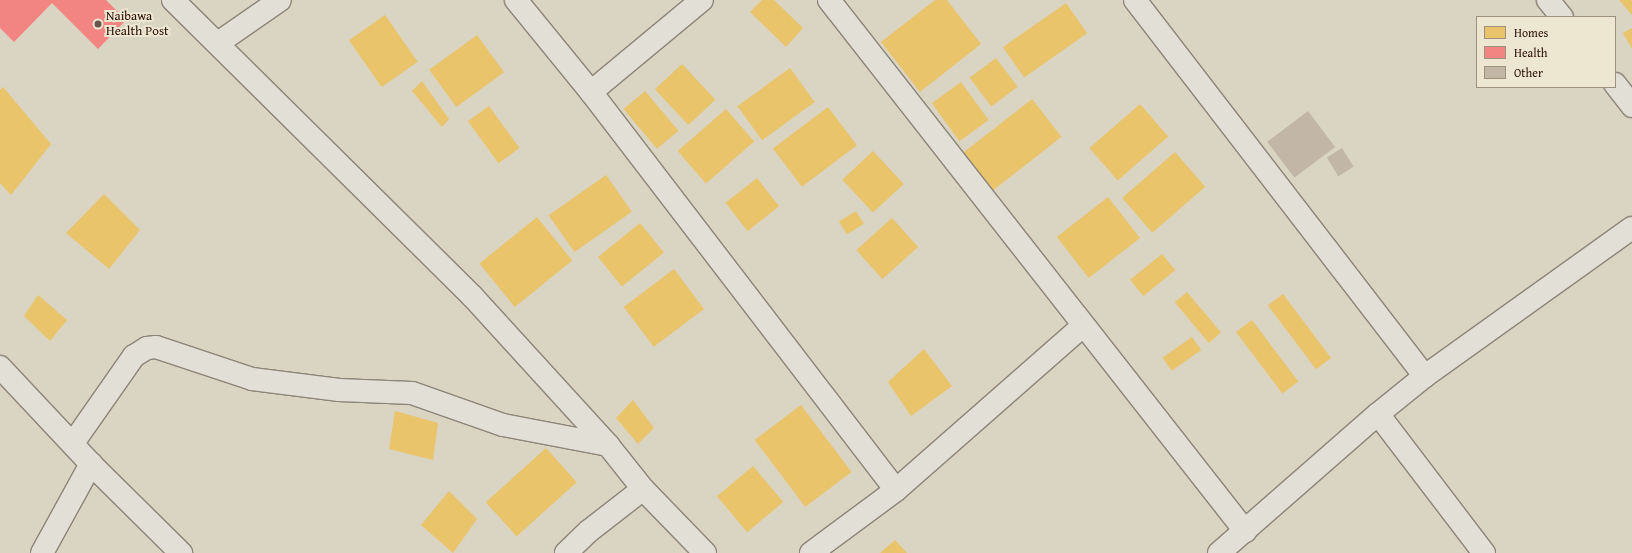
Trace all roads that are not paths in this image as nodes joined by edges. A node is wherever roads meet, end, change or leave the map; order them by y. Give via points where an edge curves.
1 (173, 0) edge
2 (280, 0) edge
3 (516, 0) edge
4 (702, 0) edge
5 (830, 0) edge
6 (1136, 0) edge
7 (1548, 0) edge
8 (1561, 16) edge
9 (218, 43) junction
10 (1616, 85) edge
11 (591, 92) junction
12 (1632, 106) edge
13 (1632, 228) edge
14 (1083, 326) junction
15 (0, 367) edge
16 (1425, 376) junction
17 (1378, 414) junction
18 (73, 443) junction
19 (608, 445) junction
20 (91, 464) junction
21 (643, 489) junction
22 (896, 490) junction
23 (1245, 531) junction
24 (42, 553) edge
25 (181, 553) edge
26 (566, 553) edge
27 (705, 553) edge
28 (811, 553) edge
29 (1219, 553) edge
30 (1484, 553) edge

1 - 9 street
2 - 9 street
3 - 11 street
4 - 11 street
5 - 14 street
6 - 16 street
7 - 8 street
9 - 19 street via 473,297
10 - 12 street
11 - 22 street
13 - 16 street
14 - 22 street
14 - 23 street
15 - 18 street
16 - 17 street
17 - 23 street
17 - 30 street
18 - 19 street via 134,356 147,348 156,347 252,379 339,390 412,393 503,425
18 - 20 street
19 - 21 street
20 - 24 street
20 - 25 street
21 - 26 street via 589,531
21 - 27 street
22 - 28 street
23 - 29 street

